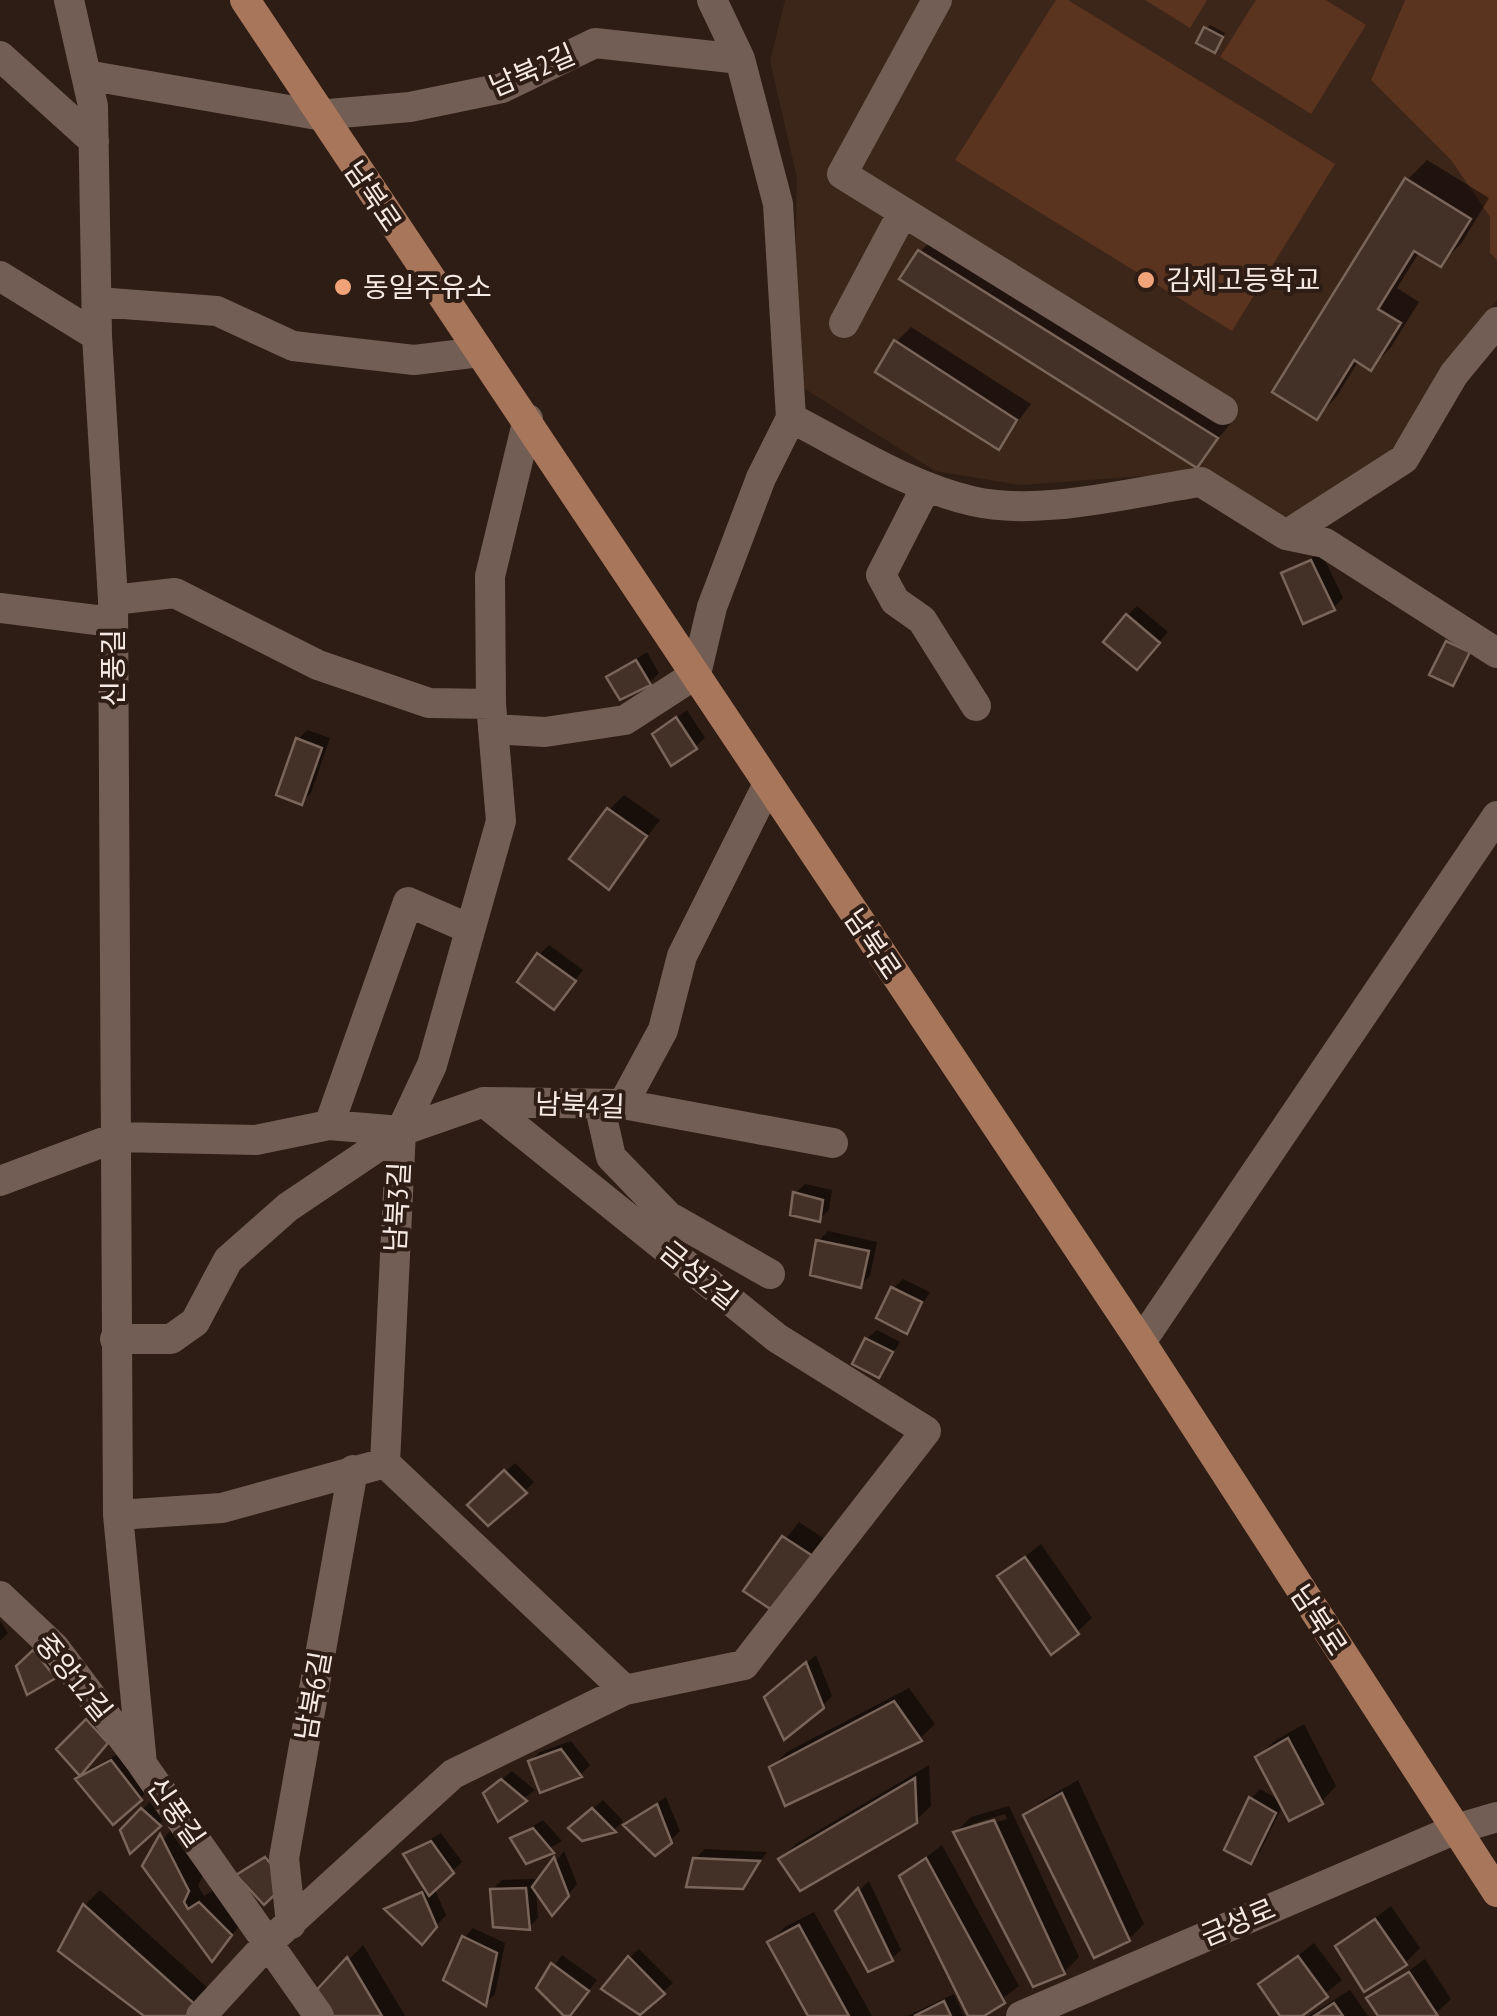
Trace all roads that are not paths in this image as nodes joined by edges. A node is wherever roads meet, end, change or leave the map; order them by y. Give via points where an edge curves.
1 (69, 0) edge
2 (245, 0) edge
3 (712, 0) edge
4 (937, 0) edge
5 (0, 56) edge
6 (740, 59) junction
7 (86, 75) junction
8 (318, 114) junction
9 (94, 141) junction
10 (903, 212) junction
11 (0, 276) edge
12 (97, 302) junction
13 (1497, 322) edge
14 (844, 324) dead end
15 (97, 336) junction
16 (480, 352) junction
17 (1223, 410) dead end
18 (790, 418) junction
19 (528, 419) junction
20 (926, 487) junction
21 (1286, 536) junction
22 (0, 608) edge
23 (113, 611) junction
24 (1497, 653) edge
25 (696, 674) junction
26 (976, 706) dead end
27 (492, 716) junction
28 (766, 786) junction
29 (1496, 813) edge
30 (470, 930) junction
31 (484, 1102) junction
32 (611, 1104) junction
33 (329, 1125) junction
34 (401, 1131) junction
35 (117, 1137) junction
36 (833, 1143) dead end
37 (0, 1182) edge
38 (770, 1274) dead end
39 (115, 1339) junction
40 (1141, 1342) junction
41 (385, 1463) junction
42 (353, 1470) junction
43 (118, 1515) junction
44 (0, 1596) edge
45 (624, 1690) junction
46 (142, 1764) junction
47 (1497, 1817) edge
48 (1456, 1829) junction
49 (1497, 1892) edge
50 (279, 1933) junction
51 (201, 2016) edge
52 (319, 2016) edge
53 (1021, 2016) edge

1 - 7 street, 신풍길
2 - 8 main road, 남북로
3 - 6 street
4 - 10 street via 842,174
5 - 9 street
6 - 8 street, 남북2길 via 595,43 502,88 410,107
6 - 18 street via 778,204
7 - 8 street, 남북2길
7 - 9 street, 신풍길
8 - 16 main road, 남북로
9 - 12 street, 신풍길
10 - 14 street
10 - 17 street
11 - 15 street
12 - 15 street, 신풍길
12 - 16 street via 217,311 293,346 414,360
13 - 21 street via 1454,374 1404,459
15 - 23 street, 신풍길
16 - 19 main road, 남북로
18 - 20 street
18 - 25 street via 712,606
19 - 25 main road, 남북로
19 - 27 street, 남북3길 via 490,576
20 - 21 street via 975,502 1028,506 1201,482
20 - 26 street via 881,574 895,601 922,620
21 - 24 street via 1325,543
22 - 23 street
23 - 27 street via 175,593 318,665 430,704
23 - 35 street, 신풍길
25 - 27 street via 625,720 545,732
25 - 28 main road, 남북로
27 - 30 street, 남북3길 via 501,820
28 - 32 street via 682,956 664,1030
28 - 40 main road, 남북로
29 - 40 street
30 - 33 street via 408,902
30 - 34 street, 남북3길 via 432,1065
31 - 32 street, 남북4길
31 - 34 street, 남북4길
31 - 45 street, 금성2길 via 777,1338 926,1432 744,1665
32 - 36 street, 남북4길
32 - 38 street via 612,1158 668,1216
33 - 34 street, 남북4길
33 - 35 street, 남북4길 via 256,1140
34 - 39 street via 288,1208 228,1260 196,1322 171,1339
34 - 41 street, 남북3길
35 - 37 street
35 - 39 street, 신풍길
39 - 43 street, 신풍길
40 - 48 main road, 남북로
41 - 42 street
41 - 45 street
42 - 43 street via 222,1508
42 - 50 street, 남북6길 via 284,1858
43 - 46 street, 신풍길
44 - 46 street, 중앙12길 via 55,1648
45 - 50 street via 453,1774
46 - 50 street, 신풍길
47 - 48 street, 금성로
48 - 49 main road, 남북로
48 - 53 street, 금성로
50 - 51 street
50 - 52 street, 신풍길

